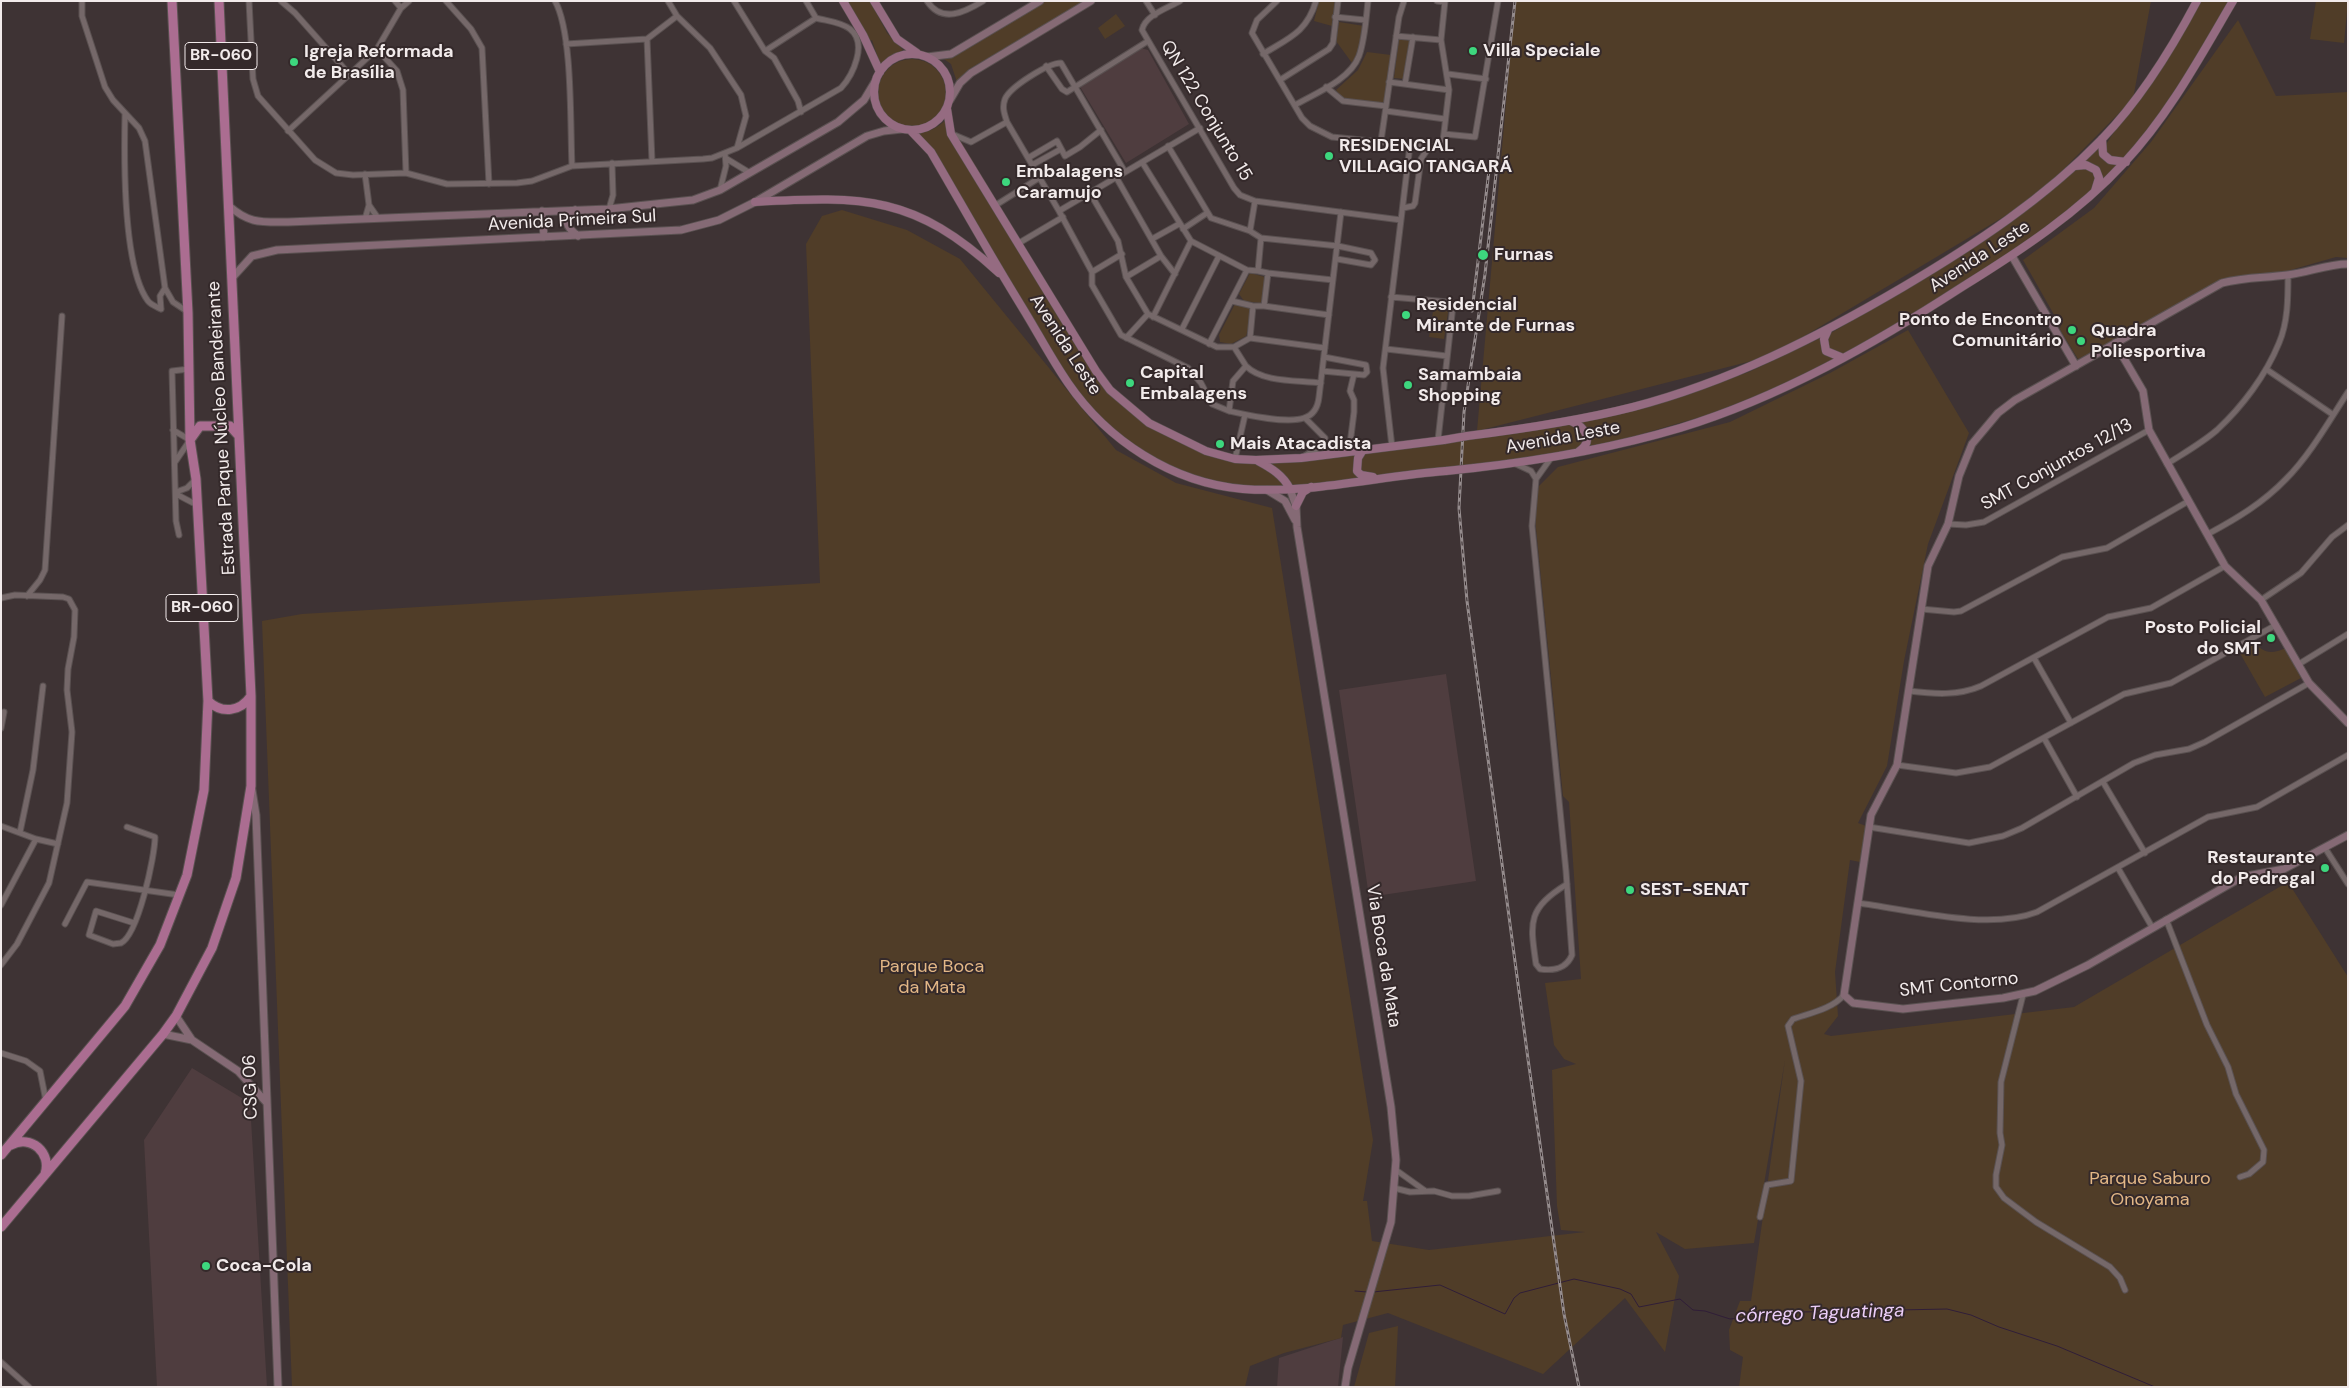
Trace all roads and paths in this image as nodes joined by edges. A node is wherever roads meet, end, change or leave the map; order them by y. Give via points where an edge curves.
1 (82, 1) edge
2 (172, 1) edge
3 (219, 1) edge
4 (249, 1) edge
5 (281, 1) edge
6 (395, 1) edge
7 (409, 1) edge
8 (446, 1) edge
9 (555, 1) edge
10 (668, 1) edge
11 (734, 1) edge
12 (806, 1) edge
13 (843, 1) edge
14 (874, 1) edge
15 (928, 1) edge
16 (983, 1) edge
17 (1091, 1) edge
18 (1146, 1) edge
19 (1180, 1) edge
20 (1277, 1) edge
21 (1309, 1) edge
22 (1338, 1) edge
23 (1368, 1) edge
24 (1404, 1) edge
25 (1437, 1) edge
26 (1498, 1) edge
27 (2197, 1) edge
28 (2233, 1) edge
29 (1035, 2) edge
30 (1316, 2) edge
31 (1445, 2) edge
32 (402, 8) junction
33 (1155, 15) junction
34 (677, 16) junction
35 (1335, 17) junction
36 (816, 18) junction
37 (1365, 20) junction
38 (1396, 36) junction
39 (1413, 37) junction
40 (647, 39) junction
41 (1441, 40) junction
42 (1148, 41) junction
43 (566, 44) junction
44 (377, 49) junction
45 (765, 51) junction
46 (918, 54) junction
47 (1264, 54) junction
48 (927, 56) junction
49 (1046, 66) junction
50 (880, 72) junction
51 (1448, 74) junction
52 (350, 75) junction
53 (1486, 79) junction
54 (876, 80) junction
55 (1280, 80) junction
56 (1389, 82) junction
57 (1405, 84) junction
58 (1075, 87) junction
59 (1326, 88) junction
60 (1449, 90) junction
61 (798, 100) junction
62 (950, 100) junction
63 (813, 105) junction
64 (1295, 105) junction
65 (1386, 108) junction
66 (947, 109) junction
67 (801, 112) junction
68 (125, 114) junction
69 (1446, 120) junction
70 (1007, 122) junction
71 (1200, 128) junction
72 (902, 129) junction
73 (1101, 130) junction
74 (910, 131) junction
75 (288, 132) junction
76 (951, 134) junction
77 (1444, 134) junction
78 (2102, 139) junction
79 (1381, 141) junction
80 (1410, 145) junction
81 (1168, 146) junction
82 (1429, 147) junction
83 (737, 148) junction
84 (1061, 149) junction
85 (725, 153) junction
86 (1409, 157) junction
87 (1028, 158) junction
88 (727, 159) junction
89 (1421, 159) junction
90 (652, 161) junction
91 (1142, 162) junction
92 (2126, 162) junction
93 (612, 163) junction
94 (1032, 165) junction
95 (572, 166) junction
96 (2075, 166) junction
97 (1125, 172) junction
98 (406, 173) junction
99 (750, 173) junction
100 (365, 174) junction
101 (1116, 177) junction
102 (1039, 178) junction
103 (489, 184) junction
104 (720, 190) junction
105 (2094, 192) junction
106 (1090, 193) junction
107 (613, 195) junction
108 (755, 202) junction
109 (1255, 202) junction
110 (228, 205) junction
111 (369, 205) junction
112 (996, 205) junction
113 (621, 208) junction
114 (1403, 208) junction
115 (609, 209) junction
116 (576, 210) junction
117 (542, 211) junction
118 (1059, 211) junction
119 (1341, 212) junction
120 (1207, 213) junction
121 (1063, 216) junction
122 (378, 218) junction
123 (365, 219) junction
124 (1401, 220) junction
125 (1181, 226) junction
126 (1250, 231) junction
127 (578, 236) junction
128 (544, 237) junction
129 (1262, 238) junction
130 (1152, 239) junction
131 (1191, 241) junction
132 (1019, 242) junction
133 (1338, 246) junction
134 (1122, 254) junction
135 (1161, 256) junction
136 (1219, 256) junction
137 (2012, 256) junction
138 (1337, 259) junction
139 (2348, 264) edge
140 (1247, 270) junction
141 (1258, 270) junction
142 (1092, 272) junction
143 (1268, 273) junction
144 (1175, 274) junction
145 (2288, 275) junction
146 (1126, 277) junction
147 (231, 278) junction
148 (1004, 278) junction
149 (1333, 280) junction
150 (165, 288) junction
151 (1391, 297) junction
152 (1232, 301) junction
153 (1252, 306) junction
154 (1264, 306) junction
155 (188, 313) junction
156 (1151, 315) junction
157 (1329, 315) junction
158 (62, 316) dead end
159 (1182, 329) junction
160 (1828, 330) junction
161 (1126, 338) junction
162 (1250, 338) junction
163 (2115, 343) junction
164 (1209, 344) junction
165 (1234, 347) junction
166 (1325, 348) junction
167 (1386, 349) junction
168 (1447, 356) junction
169 (1324, 357) junction
170 (1843, 358) junction
171 (1246, 366) junction
172 (2076, 366) junction
173 (190, 369) junction
174 (2266, 369) junction
175 (1322, 371) junction
176 (1354, 374) junction
177 (1321, 383) junction
178 (2347, 395) edge
179 (1229, 411) junction
180 (2332, 414) junction
181 (1245, 415) junction
182 (1305, 418) junction
183 (1570, 422) junction
184 (173, 430) junction
185 (2149, 430) junction
186 (240, 436) junction
187 (190, 440) junction
188 (1441, 440) junction
189 (1350, 444) junction
190 (1324, 446) junction
191 (1392, 447) junction
192 (1363, 450) junction
193 (1575, 454) junction
194 (1301, 458) junction
195 (1551, 458) junction
196 (1235, 459) junction
197 (1256, 460) junction
198 (174, 462) junction
199 (1511, 462) junction
200 (2167, 464) junction
201 (1386, 478) junction
202 (196, 479) junction
203 (1536, 479) junction
204 (1312, 487) junction
205 (1290, 488) junction
206 (1267, 490) junction
207 (176, 493) junction
208 (2187, 502) junction
209 (197, 505) junction
210 (1296, 506) junction
211 (1948, 524) junction
212 (2348, 524) edge
213 (1298, 527) junction
214 (2208, 534) junction
215 (179, 536) dead end
216 (2225, 566) junction
217 (28, 596) junction
218 (1, 598) edge
219 (2261, 600) junction
220 (1922, 609) junction
221 (2276, 625) junction
222 (2348, 634) edge
223 (2034, 658) junction
224 (2299, 664) junction
225 (2309, 683) junction
226 (43, 686) dead end
227 (1909, 691) junction
228 (251, 696) junction
229 (208, 702) junction
230 (4, 712) dead end
231 (2071, 723) junction
232 (2348, 723) edge
233 (1, 728) edge
234 (2044, 738) junction
235 (2348, 755) edge
236 (1897, 765) junction
237 (2104, 782) junction
238 (251, 786) junction
239 (2077, 797) junction
240 (1, 826) edge
241 (127, 827) dead end
242 (1869, 827) junction
243 (20, 832) junction
244 (2348, 835) edge
245 (36, 839) junction
246 (58, 844) junction
247 (2325, 848) junction
248 (2145, 853) junction
249 (2118, 868) junction
250 (1567, 884) junction
251 (2348, 884) edge
252 (146, 889) junction
253 (179, 895) junction
254 (1858, 903) junction
255 (1, 905) edge
256 (2166, 919) junction
257 (134, 923) junction
258 (65, 924) dead end
259 (2152, 927) junction
260 (1, 965) edge
261 (1844, 995) junction
262 (2023, 995) junction
263 (176, 1016) junction
264 (163, 1034) junction
265 (192, 1040) junction
266 (1, 1053) edge
267 (46, 1102) junction
268 (266, 1102) junction
269 (3, 1153) edge
270 (1396, 1170) junction
271 (2240, 1178) dead end
272 (42, 1179) junction
273 (1394, 1188) junction
274 (1424, 1190) junction
275 (1498, 1191) dead end
276 (1760, 1217) dead end
277 (1, 1227) edge
278 (2125, 1290) dead end
279 (1, 1362) edge
280 (25, 1386) edge
281 (278, 1387) edge
282 (1345, 1387) edge

1 - 68 street via 82,16 105,87
2 - 155 highway, Estrada Parque Núcleo Bandeirante / BR-060
3 - 110 highway, Estrada Parque Núcleo Bandeirante / BR-060
4 - 75 street via 256,91
5 - 52 street
6 - 32 street
7 - 32 street
8 - 103 street via 471,29 482,48
9 - 43 street
10 - 34 street
11 - 45 street
12 - 36 street
13 - 50 main road
14 - 46 main road via 897,39
15 - 16 street via 937,11 957,14
17 - 62 street via 971,73 960,83
18 - 33 street
19 - 33 street
20 - 47 street via 1254,25 1252,33
21 - 30 street
22 - 35 street
23 - 37 street
24 - 38 street
25 - 31 street
26 - 53 street
27 - 78 main road, Avenida Leste via 2142,90
28 - 92 main road, Avenida Leste via 2177,96
29 - 48 street via 951,54
30 - 47 street via 1302,29
31 - 41 street
32 - 44 street
33 - 42 street, QN 122 Conjunto 15 via 1142,27
34 - 40 street
34 - 83 street via 710,48 741,95 746,116
35 - 37 street
35 - 55 street via 1333,43 1328,49
36 - 45 street
36 - 63 street via 849,28 857,42 857,52 850,78 841,88
37 - 59 street via 1357,61
38 - 39 street
38 - 56 street
39 - 41 street
39 - 57 street
40 - 43 street
40 - 90 street
41 - 51 street
42 - 58 street
42 - 71 street, QN 122 Conjunto 15
43 - 95 street
44 - 52 street
44 - 98 street via 397,71 404,90
45 - 61 street via 774,58
46 - 48 main road
46 - 50 main road via 893,59
47 - 55 street
48 - 62 main road via 946,74 950,83
49 - 58 street via 1065,91
49 - 58 street via 1061,63
49 - 70 street via 1010,91 1003,108
50 - 54 main road
51 - 53 street
51 - 60 street
52 - 75 street
53 - 77 street via 1475,137
54 - 72 main road via 874,97 880,114
54 - 99 street, Avenida Primeira Sul via 855,109
55 - 64 street
56 - 57 street
56 - 65 street
57 - 60 street
58 - 73 street
59 - 64 street
59 - 65 street via 1343,101
60 - 69 street
61 - 63 street
61 - 67 street
62 - 66 main road
63 - 67 street
64 - 79 street via 1318,132 1332,137
65 - 69 street
65 - 79 street
66 - 74 main road via 928,127
66 - 76 main road, Avenida Leste
67 - 83 street
68 - 150 street via 139,128 145,141
68 - 150 street via 124,148 133,263 147,300 161,309 160,296
69 - 77 street
70 - 76 street via 971,142
70 - 87 street
71 - 81 street
71 - 109 street, QN 122 Conjunto 15 via 1234,188
72 - 74 main road
72 - 108 street, Avenida Primeira Sul via 867,136
73 - 84 street via 1065,156
73 - 97 street
74 - 148 main road, Avenida Leste via 931,152
75 - 100 street via 324,167 336,173
76 - 112 main road, Avenida Leste
77 - 82 street via 1440,144
78 - 92 main road via 2103,154 2110,160
78 - 96 main road, Avenida Leste
79 - 80 street
80 - 82 street
80 - 86 street
81 - 91 street
81 - 120 street
82 - 89 street
83 - 85 street
84 - 87 street via 1057,142
84 - 94 street
85 - 88 street
85 - 90 street via 703,159
86 - 89 street
86 - 114 street
87 - 94 street
88 - 99 street
88 - 104 street
89 - 114 street via 1415,203
90 - 93 street
91 - 97 street
91 - 125 street
92 - 105 main road, Avenida Leste
93 - 95 street
93 - 107 street
94 - 102 street
95 - 103 street via 532,181
96 - 105 main road via 2086,165 2096,170 2099,178
96 - 160 main road, Avenida Leste via 2029,205 1984,236
97 - 101 street
98 - 100 street
98 - 103 street via 447,184
99 - 104 street, Avenida Primeira Sul
100 - 111 street
101 - 106 street
101 - 130 street
102 - 112 street
102 - 118 street
104 - 113 street, Avenida Primeira Sul via 693,200
105 - 137 main road, Avenida Leste
106 - 118 street
106 - 134 street
107 - 113 street
107 - 115 street
108 - 127 street, Avenida Primeira Sul via 719,220 681,230
108 - 148 main road via 856,200 907,211 959,239
109 - 119 street, QN 122 Conjunto 15
109 - 126 street
110 - 123 street, Avenida Primeira Sul via 245,219 258,222
110 - 147 highway, Estrada Parque Núcleo Bandeirante / BR-060
111 - 122 street
111 - 123 street
112 - 132 main road, Avenida Leste
113 - 115 street, Avenida Primeira Sul
114 - 124 street
115 - 116 street, Avenida Primeira Sul
116 - 117 street, Avenida Primeira Sul
116 - 127 street via 566,222
117 - 122 street, Avenida Primeira Sul
117 - 128 street
118 - 121 street
119 - 124 street, QN 122 Conjunto 15
119 - 133 street
120 - 125 street
120 - 126 street via 1213,220
121 - 132 street
121 - 142 street
122 - 123 street, Avenida Primeira Sul
124 - 151 street
125 - 130 street
125 - 131 street
126 - 129 street
127 - 128 street, Avenida Primeira Sul
128 - 147 street, Avenida Primeira Sul via 260,252 246,260
129 - 133 street
129 - 141 street
130 - 135 street
131 - 136 street
131 - 144 street
132 - 196 main road, Avenida Leste via 1110,390 1148,423 1206,451
133 - 138 street
133 - 138 street via 1371,253 1376,260 1371,265
134 - 142 street
134 - 146 street
135 - 144 street
135 - 146 street
136 - 140 street
136 - 159 street
137 - 170 main road, Avenida Leste
137 - 172 street
138 - 149 street
139 - 145 street
140 - 141 street
140 - 152 street
141 - 143 street
142 - 161 street via 1092,285 1121,335
143 - 149 street
143 - 154 street
144 - 156 street
145 - 163 street via 2222,283
145 - 174 street via 2284,326
146 - 156 street
147 - 186 highway, Estrada Parque Núcleo Bandeirante / BR-060
148 - 206 main road, Avenida Leste via 1068,383 1108,429 1159,464 1187,476 1240,489
149 - 157 street
150 - 155 street via 173,302
151 - 167 street
151 - 168 street via 1453,305
152 - 153 street
152 - 164 street
153 - 154 street
153 - 162 street
154 - 157 street
155 - 173 highway, Estrada Parque Núcleo Bandeirante / BR-060
156 - 159 street
156 - 161 street
157 - 166 street
158 - 217 street via 45,570
159 - 164 street
160 - 170 main road via 1824,339 1826,351
160 - 183 main road, Avenida Leste via 1752,367 1685,392
161 - 179 street via 1188,368 1201,382 1212,404
162 - 165 street
162 - 166 street
163 - 172 street
163 - 185 street via 2143,391
164 - 165 street
165 - 171 street
166 - 169 street
167 - 168 street
167 - 191 street via 1383,368
168 - 188 street
169 - 175 street
169 - 176 street via 1366,365 1364,375
170 - 193 main road, Avenida Leste via 1766,396 1710,418
171 - 177 street via 1262,376
171 - 179 street via 1233,381
172 - 211 street via 2015,400 1984,428 1963,462
173 - 184 street via 172,371
173 - 187 highway, Estrada Parque Núcleo Bandeirante / BR-060
174 - 180 street
174 - 200 street via 2217,430
175 - 176 street
175 - 177 street
176 - 189 street via 1350,391 1354,412
177 - 182 street via 1318,404
178 - 180 street
179 - 181 street
180 - 214 street via 2287,479 2247,512
181 - 182 street
181 - 196 street
182 - 190 street via 1325,438
183 - 188 main road, Avenida Leste, bridge
183 - 193 main road via 1584,429 1587,436 1586,443
184 - 187 street
184 - 198 street
185 - 200 street
185 - 211 street, SMT Conjuntos 12/13 via 1984,522
186 - 187 highway via 230,426 200,426
186 - 228 highway, Estrada Parque Núcleo Bandeirante / BR-060
187 - 198 street
187 - 202 highway, Estrada Parque Núcleo Bandeirante / BR-060
188 - 191 main road, Avenida Leste
189 - 190 street
189 - 192 street
190 - 194 street
191 - 192 main road, Avenida Leste
192 - 194 main road, Avenida Leste
192 - 201 main road via 1356,464 1359,473
193 - 195 main road, Avenida Leste
194 - 197 main road, Avenida Leste
195 - 199 main road, Avenida Leste
195 - 203 street
196 - 197 main road, Avenida Leste
197 - 205 main road via 1276,472
198 - 207 street
199 - 201 main road, Avenida Leste, bridge
199 - 203 street via 1531,471
200 - 208 street
201 - 204 main road, Avenida Leste
202 - 207 street
202 - 209 highway, Estrada Parque Núcleo Bandeirante / BR-060
203 - 250 street via 1532,526
204 - 205 main road, Avenida Leste
204 - 210 main road via 1303,492
205 - 206 main road, Avenida Leste
205 - 210 street, Via Boca da Mata
206 - 213 street, Via Boca da Mata via 1289,505
207 - 209 street
207 - 215 street
208 - 214 street
208 - 220 street via 2107,548 2062,557 1962,611
209 - 229 highway, Estrada Parque Núcleo Bandeirante / BR-060
210 - 213 street, Via Boca da Mata
211 - 220 street via 1928,566
212 - 219 street via 2332,537 2301,574
213 - 270 street, Via Boca da Mata via 1391,1106
214 - 216 street
216 - 219 street
216 - 223 street via 2151,608 2108,617
217 - 218 street
217 - 246 street via 70,599 75,610 67,690 71,751 67,803
219 - 221 street
220 - 227 street
221 - 224 street
221 - 231 street via 2171,683 2124,694
222 - 224 street
223 - 227 street via 1967,692 1930,694
223 - 231 street
224 - 225 street
225 - 232 street
225 - 237 street via 2205,742 2189,749 2145,758
226 - 243 street via 33,770
227 - 236 street
228 - 229 highway via 237,708 220,709
228 - 238 highway, Estrada Parque Núcleo Bandeirante / BR-060
229 - 253 highway, Estrada Parque Núcleo Bandeirante / BR-060 via 204,790 187,875
230 - 233 street
231 - 234 street
234 - 236 street via 2004,761 1973,771 1956,773
234 - 239 street
235 - 248 street via 2257,807 2208,817
236 - 242 street via 1872,809
237 - 239 street
237 - 248 street
238 - 263 highway, Estrada Parque Núcleo Bandeirante / BR-060 via 236,878 212,948
238 - 268 street, CSG 06 via 256,816
239 - 242 street via 2012,832 1969,843
240 - 243 street
241 - 252 street via 155,837
242 - 254 street
243 - 245 street
244 - 247 street, SMT Contorno
245 - 246 street
245 - 255 street
246 - 260 street via 50,883 17,944
247 - 251 street
247 - 256 street, SMT Contorno via 2284,870 2242,877
248 - 249 street
249 - 254 street via 2018,919 1974,920
249 - 259 street
250 - 250 street via 1550,895 1531,923 1536,964 1540,969 1564,967 1572,955
252 - 253 street
252 - 257 street
252 - 258 street via 87,882
253 - 267 highway, Estrada Parque Núcleo Bandeirante / BR-060 via 160,945 125,1006
254 - 261 street
256 - 259 street, SMT Contorno
256 - 271 street via 2207,1025 2228,1067 2236,1094 2264,1150 2263,1162
257 - 257 street via 121,943 113,944 89,935 96,911
259 - 262 street, SMT Contorno via 2056,982
261 - 262 street, SMT Contorno via 1853,1003 1903,1009
261 - 276 street via 1822,1010 1792,1019 1788,1026 1801,1081 1791,1181 1767,1185
262 - 278 street via 2001,1082 2002,1145 1996,1187 2004,1198 2036,1222 2110,1267
263 - 264 highway, Estrada Parque Núcleo Bandeirante / BR-060
263 - 265 street
264 - 265 street
264 - 272 highway, Estrada Parque Núcleo Bandeirante / BR-060
265 - 268 street via 238,1071
266 - 267 street via 26,1061 40,1071
267 - 269 highway, Estrada Parque Núcleo Bandeirante / BR-060
268 - 281 street, CSG 06
269 - 272 highway via 18,1142 38,1146 47,1168
270 - 273 street, Via Boca da Mata
270 - 274 street
272 - 277 highway, Estrada Parque Núcleo Bandeirante / BR-060
273 - 274 street via 1410,1192
273 - 282 street, Via Boca da Mata via 1391,1222
274 - 275 street via 1452,1196
279 - 280 street

